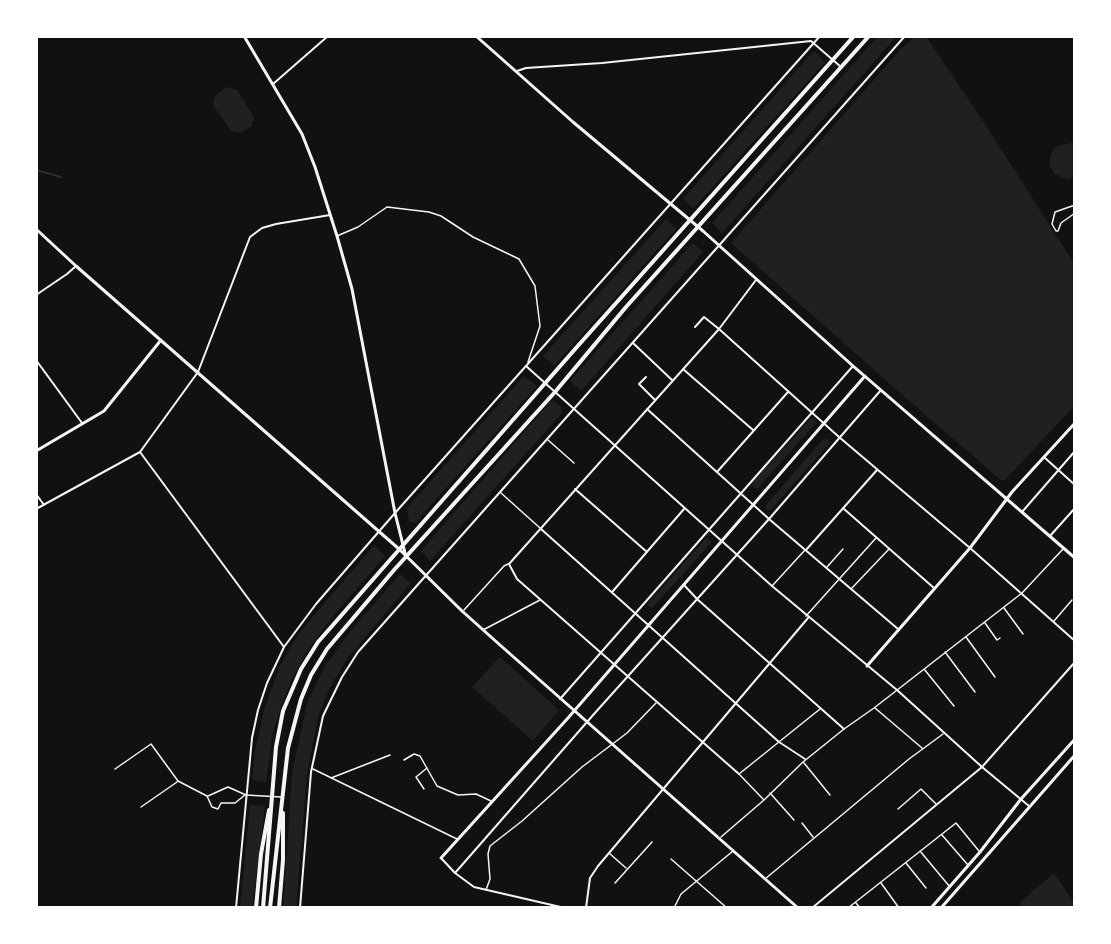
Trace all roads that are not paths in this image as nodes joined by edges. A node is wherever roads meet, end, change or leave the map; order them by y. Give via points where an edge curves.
1 (244, 36) edge
2 (328, 36) edge
3 (476, 36) edge
4 (820, 36) edge
5 (854, 36) edge
6 (869, 36) edge
7 (905, 36) edge
8 (814, 42) junction
9 (834, 60) junction
10 (841, 67) junction
11 (516, 72) junction
12 (273, 84) junction
13 (670, 203) junction
14 (1075, 205) edge
15 (1075, 213) edge
16 (330, 215) junction
17 (691, 221) junction
18 (698, 227) junction
19 (36, 229) edge
20 (337, 236) junction
21 (719, 246) junction
22 (76, 266) junction
23 (756, 280) junction
24 (36, 295) edge
25 (695, 327) dead end
26 (719, 328) junction
27 (161, 340) junction
28 (633, 343) junction
29 (36, 360) edge
30 (526, 366) junction
31 (853, 366) junction
32 (683, 369) junction
33 (198, 372) junction
34 (865, 376) junction
35 (646, 377) dead end
36 (673, 380) junction
37 (546, 384) junction
38 (881, 390) junction
39 (555, 392) junction
40 (788, 392) junction
41 (655, 400) junction
42 (573, 409) junction
43 (647, 409) junction
44 (812, 413) junction
45 (1075, 423) edge
46 (83, 424) junction
47 (824, 424) junction
48 (754, 430) junction
49 (839, 437) junction
50 (547, 439) junction
51 (614, 446) junction
52 (1075, 451) edge
53 (36, 452) edge
54 (140, 452) junction
55 (1045, 458) junction
56 (574, 463) dead end
57 (877, 470) junction
58 (1059, 470) junction
59 (717, 472) junction
60 (1075, 485) edge
61 (575, 489) junction
62 (500, 492) junction
63 (36, 494) edge
64 (741, 494) junction
65 (1008, 500) junction
66 (753, 504) junction
67 (44, 505) junction
68 (1075, 508) edge
69 (36, 509) edge
70 (684, 509) junction
71 (844, 509) junction
72 (1022, 512) junction
73 (395, 513) junction
74 (769, 519) junction
75 (541, 529) junction
76 (709, 531) junction
77 (379, 532) junction
78 (1050, 536) junction
79 (876, 538) junction
80 (721, 541) junction
81 (403, 544) junction
82 (970, 548) junction
83 (399, 549) junction
84 (843, 549) dead end
85 (889, 549) junction
86 (1064, 549) junction
87 (806, 550) junction
88 (647, 552) junction
89 (736, 555) junction
90 (406, 557) junction
91 (1075, 558) edge
92 (509, 564) junction
93 (826, 567) junction
94 (425, 576) junction
95 (839, 579) junction
96 (684, 585) junction
97 (772, 586) junction
98 (935, 588) junction
99 (851, 589) junction
100 (613, 591) junction
101 (1022, 593) junction
102 (697, 599) junction
103 (541, 600) junction
104 (1072, 600) dead end
105 (1004, 608) junction
106 (462, 612) junction
107 (636, 613) junction
108 (807, 617) junction
109 (984, 622) junction
110 (1053, 622) junction
111 (649, 625) junction
112 (898, 629) junction
113 (483, 630) junction
114 (1075, 633) edge
115 (1023, 634) dead end
116 (966, 637) junction
117 (662, 638) junction
118 (1000, 638) dead end
119 (1072, 638) junction
120 (1075, 641) edge
121 (284, 647) junction
122 (945, 652) junction
123 (600, 653) junction
124 (1075, 662) edge
125 (771, 663) junction
126 (613, 664) junction
127 (867, 666) junction
128 (923, 668) junction
129 (627, 677) junction
130 (995, 677) dead end
131 (897, 690) junction
132 (975, 692) dead end
133 (560, 699) junction
134 (656, 703) junction
135 (736, 704) junction
136 (954, 706) dead end
137 (820, 708) junction
138 (874, 708) junction
139 (574, 711) junction
140 (586, 722) junction
141 (844, 729) junction
142 (944, 734) junction
143 (1075, 739) edge
144 (702, 742) junction
145 (779, 742) junction
146 (611, 744) junction
147 (922, 749) junction
148 (390, 755) dead end
149 (1075, 755) edge
150 (404, 760) dead end
151 (805, 761) junction
152 (982, 767) junction
153 (312, 768) junction
154 (428, 768) junction
155 (114, 769) dead end
156 (739, 774) junction
157 (330, 778) junction
158 (178, 781) junction
159 (424, 789) dead end
160 (663, 789) junction
161 (770, 793) junction
162 (246, 795) junction
163 (830, 795) dead end
164 (207, 796) junction
165 (272, 797) junction
166 (283, 797) junction
167 (1021, 799) junction
168 (764, 800) junction
169 (492, 802) junction
170 (936, 804) junction
171 (1029, 806) junction
172 (141, 807) dead end
173 (898, 808) dead end
174 (794, 820) dead end
175 (802, 823) dead end
176 (941, 834) junction
177 (814, 837) junction
178 (719, 838) junction
179 (458, 839) junction
180 (652, 842) dead end
181 (920, 850) junction
182 (734, 851) junction
183 (980, 852) junction
184 (609, 853) junction
185 (441, 858) joint
186 (671, 859) dead end
187 (905, 862) junction
188 (969, 866) junction
189 (627, 869) junction
190 (455, 873) junction
191 (765, 879) junction
192 (696, 880) junction
193 (615, 883) dead end
194 (880, 883) junction
195 (950, 886) junction
196 (926, 888) dead end
197 (485, 891) junction
198 (855, 902) junction
199 (236, 908) edge
200 (256, 908) edge
201 (263, 908) edge
202 (270, 908) edge
203 (279, 908) edge
204 (300, 908) edge
205 (565, 908) edge
206 (586, 908) edge
207 (674, 908) edge
208 (727, 908) edge
209 (798, 908) edge
210 (812, 908) edge
211 (848, 908) edge
212 (860, 908) edge
213 (899, 908) edge
214 (931, 908) edge
215 (941, 908) edge

1 - 12 street
2 - 12 street
3 - 11 street
4 - 8 street
5 - 9 main road
6 - 10 main road
7 - 21 street
8 - 9 street
8 - 11 street
8 - 13 street
9 - 10 street
9 - 17 main road
10 - 18 main road
11 - 13 street
12 - 16 street via 302,134
13 - 17 street
13 - 30 street
14 - 15 lane via 1055,212 1052,224 1056,231
16 - 20 street
16 - 33 street via 276,224 250,237
17 - 18 street
17 - 37 main road
18 - 21 street
18 - 39 main road
19 - 22 street
20 - 30 lane via 387,207 418,210 441,216 519,259 535,286 540,326
20 - 73 street via 352,289
21 - 23 street
21 - 28 street
22 - 24 street
22 - 27 street
23 - 26 street
23 - 31 street
25 - 26 street via 704,317
26 - 32 street
26 - 40 street
27 - 33 street
27 - 46 street via 104,411
28 - 36 street
28 - 42 street
29 - 46 street
30 - 37 street
30 - 73 street
31 - 34 street
31 - 44 street
32 - 36 street
32 - 48 street
33 - 54 street
33 - 77 street
34 - 38 street
34 - 47 street
35 - 41 street via 639,384
36 - 41 street
37 - 39 street
37 - 81 main road
38 - 49 street
38 - 65 street
39 - 42 street
39 - 90 main road
40 - 44 street
40 - 48 street
41 - 43 street
42 - 50 street
42 - 51 street
43 - 51 street
43 - 59 street
44 - 47 street
44 - 64 street
45 - 55 street
46 - 53 street
47 - 49 street
47 - 66 street
48 - 59 street
49 - 57 street
49 - 74 street
50 - 56 lane
50 - 62 street
51 - 61 street
51 - 70 street
52 - 58 street
54 - 67 street
54 - 121 street
55 - 58 street
55 - 65 street
57 - 71 street
57 - 82 street
58 - 60 street
58 - 72 street
59 - 64 street
61 - 75 street
61 - 88 street
62 - 75 lane
62 - 94 street
63 - 67 street
64 - 66 street
64 - 76 street
65 - 72 street
65 - 82 street
66 - 74 street
66 - 80 street
67 - 69 street
68 - 78 street
70 - 76 street
70 - 88 street
71 - 79 street
71 - 87 street
72 - 78 street
73 - 77 street
73 - 81 street
74 - 87 street
74 - 89 street
75 - 92 street
75 - 100 street
76 - 80 street
76 - 107 street
77 - 83 street
77 - 121 street
78 - 86 street
79 - 85 street
79 - 95 lane
80 - 89 street
80 - 96 street
81 - 83 main road
81 - 90 street
82 - 98 street
82 - 101 street
83 - 90 street
83 - 165 main road via 318,642 301,669 283,711
84 - 93 lane
85 - 98 street
85 - 99 lane
86 - 91 street
86 - 101 lane
87 - 93 street
87 - 97 lane
88 - 100 street
89 - 97 street
89 - 102 street
90 - 94 street
90 - 166 main road via 327,649 311,675 294,718
92 - 103 street via 517,579
92 - 106 lane
93 - 95 street
94 - 106 street
94 - 153 street via 358,652 342,677 323,716
95 - 99 street
95 - 108 lane
96 - 102 street
96 - 111 street
97 - 108 street
98 - 112 street
99 - 112 street
100 - 107 street
101 - 105 lane
101 - 110 street
102 - 117 street
102 - 125 street
103 - 113 lane
103 - 123 street
104 - 110 lane
105 - 109 lane
105 - 115 lane
106 - 113 street
107 - 111 street
107 - 123 street
108 - 125 street
108 - 127 street
109 - 116 lane
109 - 118 lane via 997,640
110 - 119 street
111 - 117 street
111 - 126 street
112 - 127 street
113 - 133 street
114 - 119 lane
116 - 122 lane
116 - 130 lane
117 - 129 street
117 - 135 street
119 - 120 street
121 - 162 street via 258,710
122 - 128 lane
122 - 132 lane
123 - 126 street
123 - 133 street
124 - 152 street
125 - 135 street
125 - 137 street
126 - 129 street
126 - 139 street
127 - 131 street
128 - 131 lane
128 - 136 lane
129 - 134 street
129 - 140 street
131 - 138 lane
131 - 142 street
133 - 139 street
134 - 144 street
134 - 146 lane
135 - 144 street
135 - 145 street
137 - 141 street
137 - 145 lane
138 - 141 lane
138 - 147 lane
139 - 140 street
139 - 169 street
140 - 146 street
140 - 190 street
141 - 151 lane
142 - 147 lane
142 - 152 street
143 - 167 street
144 - 156 street
144 - 160 street
145 - 151 lane
145 - 156 lane
146 - 160 street
146 - 197 lane via 490,846
147 - 177 lane
148 - 157 lane
149 - 171 street
150 - 154 lane via 414,754 420,756
151 - 161 lane
151 - 163 lane
152 - 167 street
152 - 170 street
153 - 157 lane
153 - 204 street
154 - 159 lane via 416,777
154 - 169 lane via 437,786 458,795 476,794
155 - 158 lane via 151,744
156 - 168 lane
157 - 179 lane
158 - 164 lane
158 - 172 lane
160 - 178 street
160 - 184 street
161 - 168 lane
161 - 174 lane
162 - 164 lane via 228,788
162 - 164 lane via 235,803 221,803 218,809 212,807
162 - 165 lane
162 - 199 street
165 - 166 lane
165 - 200 main road
165 - 201 main road
166 - 202 main road
166 - 203 main road
167 - 171 street
167 - 183 street
168 - 178 lane
169 - 179 street
170 - 173 lane via 921,789
170 - 210 street
171 - 215 street
175 - 177 lane
176 - 181 lane
176 - 183 lane via 956,823
176 - 188 lane
177 - 191 lane
178 - 182 street
179 - 185 street
180 - 189 lane
181 - 187 lane
181 - 195 lane
182 - 191 street
182 - 192 lane
183 - 188 street
184 - 189 lane
184 - 206 street via 590,878
185 - 190 street
186 - 192 lane
187 - 194 lane
187 - 196 lane
188 - 195 street
189 - 193 lane
190 - 197 street
191 - 209 street
192 - 207 lane via 681,894
192 - 208 lane
194 - 198 lane
194 - 213 lane
195 - 214 street
197 - 205 street
198 - 211 lane
198 - 212 lane

